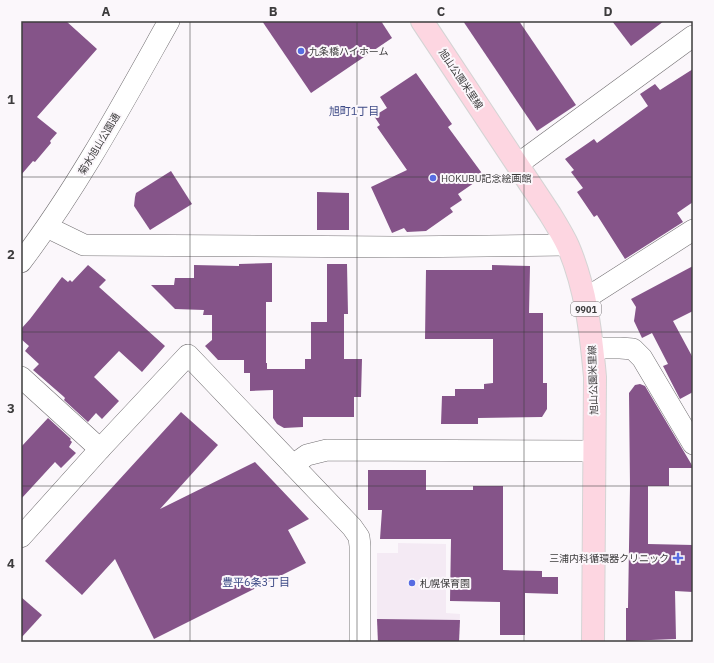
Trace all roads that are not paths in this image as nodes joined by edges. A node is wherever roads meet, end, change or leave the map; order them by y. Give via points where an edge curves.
1 (169, 21) edge
2 (422, 21) edge
3 (693, 36) edge
4 (518, 164) junction
5 (47, 227) junction
6 (693, 230) edge
7 (567, 245) junction
8 (21, 262) edge
9 (585, 299) junction
10 (592, 348) junction
11 (21, 377) edge
12 (693, 444) edge
13 (100, 449) junction
14 (594, 451) junction
15 (293, 465) junction
16 (21, 537) edge
17 (360, 642) edge
18 (593, 642) edge

1 - 5 street, 菊水旭山公園通 via 110,128
2 - 4 main road, 旭山公園米里線 / 9901
3 - 4 street
4 - 7 main road, 旭山公園米里線 / 9901
5 - 7 street via 84,245
5 - 8 street, 菊水旭山公園通
6 - 9 street
7 - 9 main road, 旭山公園米里線 / 9901
9 - 10 main road, 旭山公園米里線 / 9901
10 - 12 street via 633,349 642,358
10 - 14 main road, 旭山公園米里線 / 9901 via 595,377
11 - 13 street
13 - 15 street via 188,355
13 - 16 street
14 - 15 street via 327,450 307,455
14 - 18 main road, 旭山公園米里線 / 9901
15 - 17 street via 352,527 358,537

